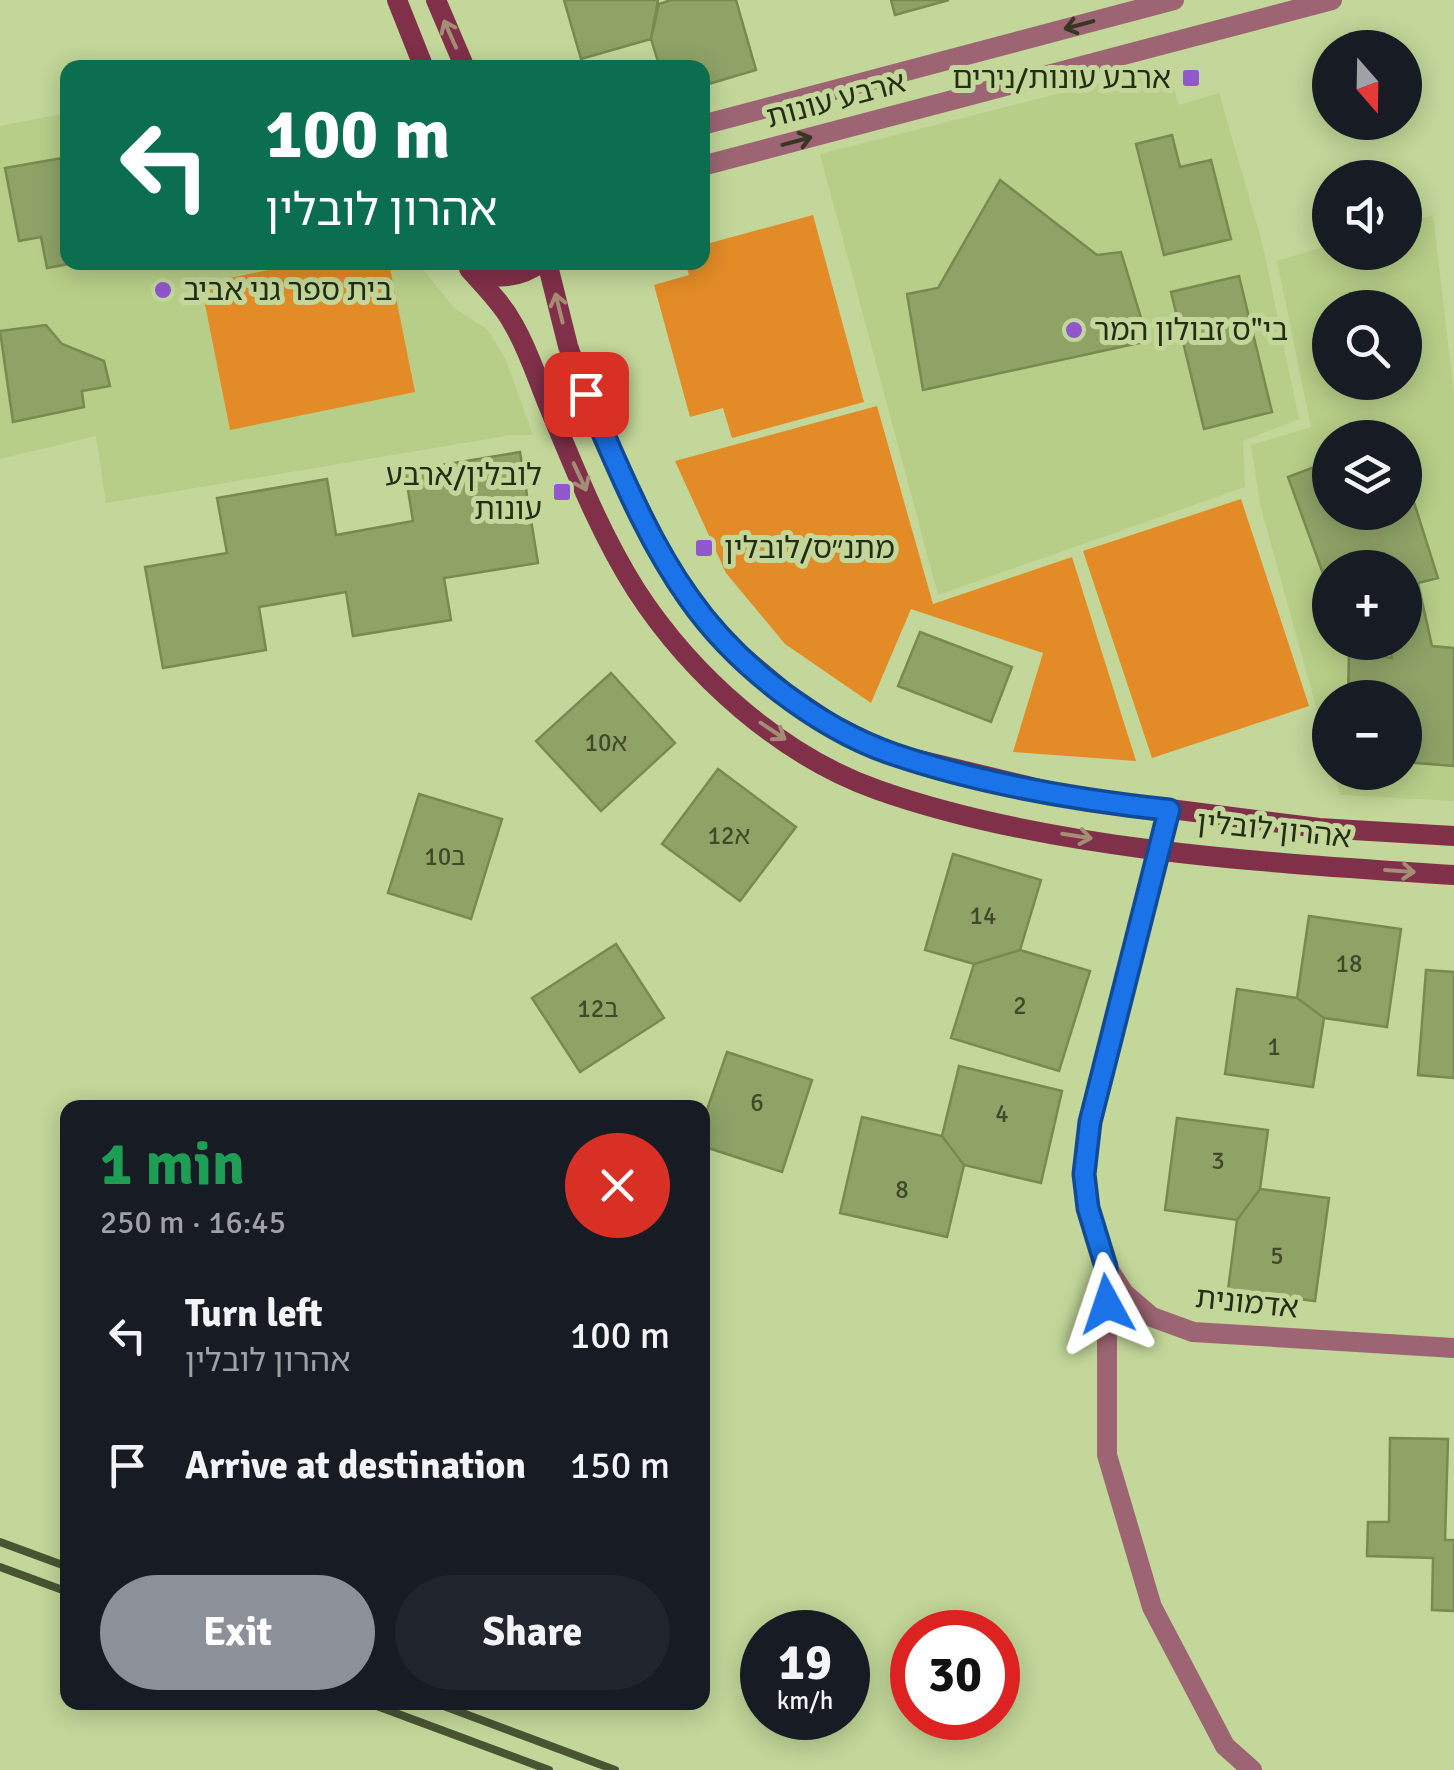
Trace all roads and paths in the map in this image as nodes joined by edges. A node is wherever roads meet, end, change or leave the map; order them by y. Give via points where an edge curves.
1 (396, 0) edge
2 (436, 0) edge
3 (1174, 0) edge
4 (1332, 0) edge
5 (421, 60) edge
6 (462, 60) edge
7 (710, 123) edge
8 (710, 164) edge
9 (468, 270) edge
10 (474, 270) edge
11 (526, 270) edge
12 (547, 270) edge
13 (1169, 810) junction
14 (1454, 836) edge
15 (1160, 848) junction
16 (1454, 875) edge
17 (1106, 1267) junction
18 (1454, 1348) edge
19 (1252, 1770) edge

1 - 5 street
6 -> 2 street
3 -> 7 street, ארבע עונות
8 -> 4 street, ארבע עונות
9 -> 15 street, אהרון לובלין via 512,320 633,585 661,627 761,724 876,790 991,820
10 - 11 street via 509,277
13 -> 12 street, אהרון לובלין via 1000,782 890,753 832,724 737,652 692,603 640,514 580,378
13 - 14 street, אהרון לובלין
13 - 15 street, אדמונית
15 -> 16 street, אהרון לובלין
15 - 17 street, אדמונית via 1090,1122 1084,1174
17 - 18 street, אדמונית via 1124,1294 1152,1316 1194,1332
17 - 19 street via 1107,1455 1118,1493 1152,1607 1225,1746

